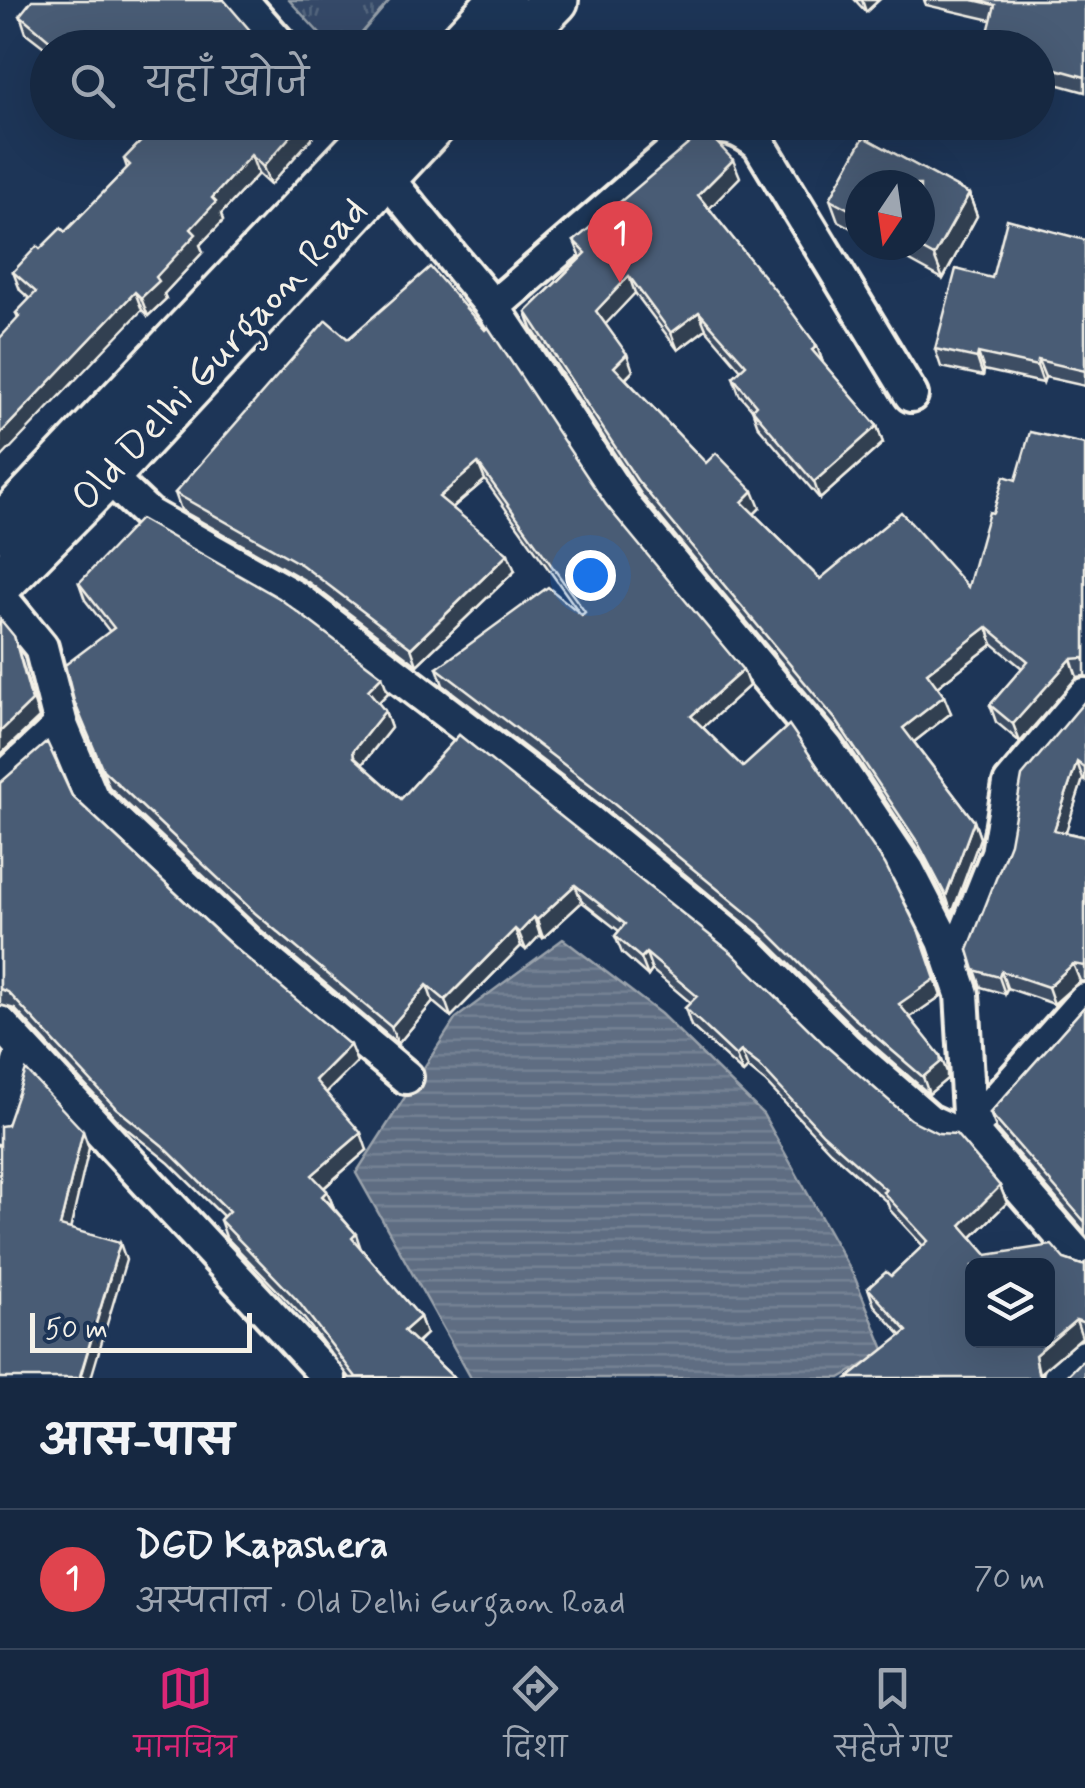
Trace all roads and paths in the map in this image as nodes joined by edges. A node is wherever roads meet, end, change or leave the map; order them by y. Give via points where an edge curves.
1 (241, 0) edge
2 (502, 0) edge
3 (555, 0) edge
4 (268, 30) edge
5 (474, 30) edge
6 (526, 30) edge
7 (372, 140) edge
8 (685, 140) edge
9 (754, 140) edge
10 (493, 307) junction
11 (911, 395) dead end
12 (94, 462) junction
13 (0, 529) edge
14 (0, 583) edge
15 (0, 597) edge
16 (1085, 695) edge
17 (61, 724) junction
18 (0, 782) edge
19 (954, 964) junction
20 (1085, 1000) edge
21 (0, 1023) edge
22 (23, 1049) junction
23 (406, 1077) dead end
24 (0, 1127) edge
25 (970, 1130) junction
26 (1085, 1262) edge
27 (1085, 1358) edge
28 (330, 1378) edge
29 (1060, 1378) edge

1 - 4 street
2 - 5 main road
3 - 6 main road
7 - 10 street
7 - 12 main road, Old Delhi Gurgaon Road
8 - 10 street
9 - 11 street
10 - 19 street via 628,509 826,748 922,894
12 - 13 main road, Old Delhi Gurgaon Road
12 - 14 main road, Old Delhi Gurgaon Road
12 - 25 street via 177,535 296,598 676,890 929,1121 953,1132
15 - 17 street via 41,647
16 - 19 street via 1010,784 998,853
17 - 18 street
17 - 23 street via 92,799 248,945
19 - 25 street via 968,1036
20 - 25 street
21 - 22 street
22 - 24 street
22 - 28 street
25 - 26 street
27 - 29 street

